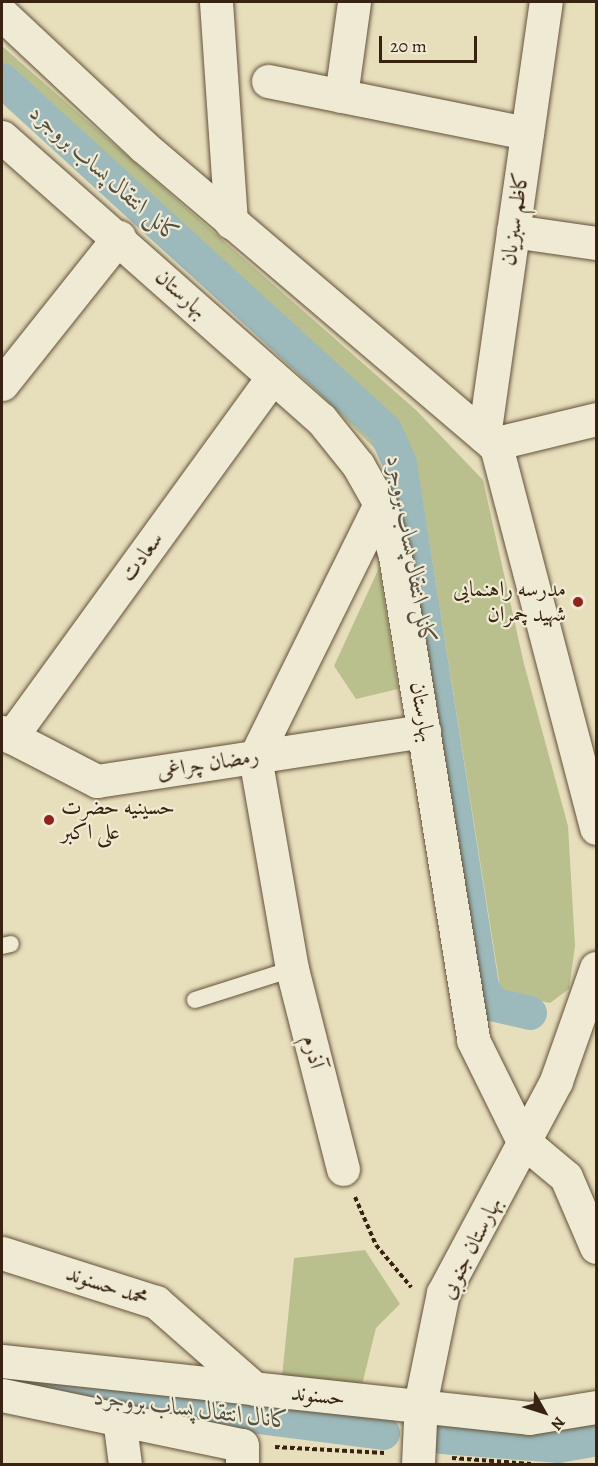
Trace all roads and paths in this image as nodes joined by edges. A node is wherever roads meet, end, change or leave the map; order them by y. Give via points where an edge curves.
1 (216, 2) edge
2 (354, 2) edge
3 (546, 2) edge
4 (2, 14) edge
5 (268, 81) dead end
6 (341, 96) junction
7 (527, 133) junction
8 (2, 137) edge
9 (231, 222) junction
10 (513, 231) junction
11 (119, 237) junction
12 (597, 243) edge
13 (273, 377) junction
14 (2, 384) edge
15 (597, 419) edge
16 (489, 440) junction
17 (380, 504) junction
18 (424, 731) junction
19 (6, 734) edge
20 (255, 757) junction
21 (597, 828) edge
22 (597, 968) edge
23 (292, 969) junction
24 (195, 1000) dead end
25 (523, 1141) junction
26 (343, 1169) joint
27 (597, 1246) edge
28 (2, 1253) edge
29 (438, 1320) junction
30 (2, 1360) edge
31 (255, 1389) junction
32 (2, 1395) edge
33 (420, 1407) junction
34 (597, 1407) edge
35 (119, 1418) junction
36 (242, 1455) edge
37 (125, 1464) edge
38 (418, 1464) edge

1 - 9 street
2 - 6 street
3 - 7 street, کاظم سبزیان
4 - 9 street
5 - 6 street
6 - 7 street
7 - 10 street, کاظم سبزیان
8 - 11 street, بهارستان
9 - 16 street
10 - 12 street
10 - 16 street, کاظم سبزیان
11 - 13 street, بهارستان
11 - 14 street
13 - 17 street, بهارستان via 321,419 358,465
13 - 19 street, سعادت
15 - 16 street
16 - 21 street
17 - 18 street, بهارستان via 395,556
17 - 20 street
18 - 20 street, رمضان چراغی
18 - 25 street, بهارستان via 473,1040
19 - 20 street, رمضان چراغی via 97,781
20 - 23 street, آذرم
22 - 25 street via 556,1081
23 - 24 lane
23 - 26 street, آذرم
25 - 27 street via 566,1177
25 - 29 street, بهارستان جنوبی via 443,1293
26 - 29 path via 376,1245
28 - 31 street, محمد حسنوند via 156,1302
29 - 33 street, بهارستان جنوبی
30 - 31 street, حسنوند
31 - 33 street, حسنوند
32 - 35 street
33 - 34 street, حسنوند via 529,1418
33 - 38 street, بهارستان جنوبی
35 - 36 street
35 - 37 street

